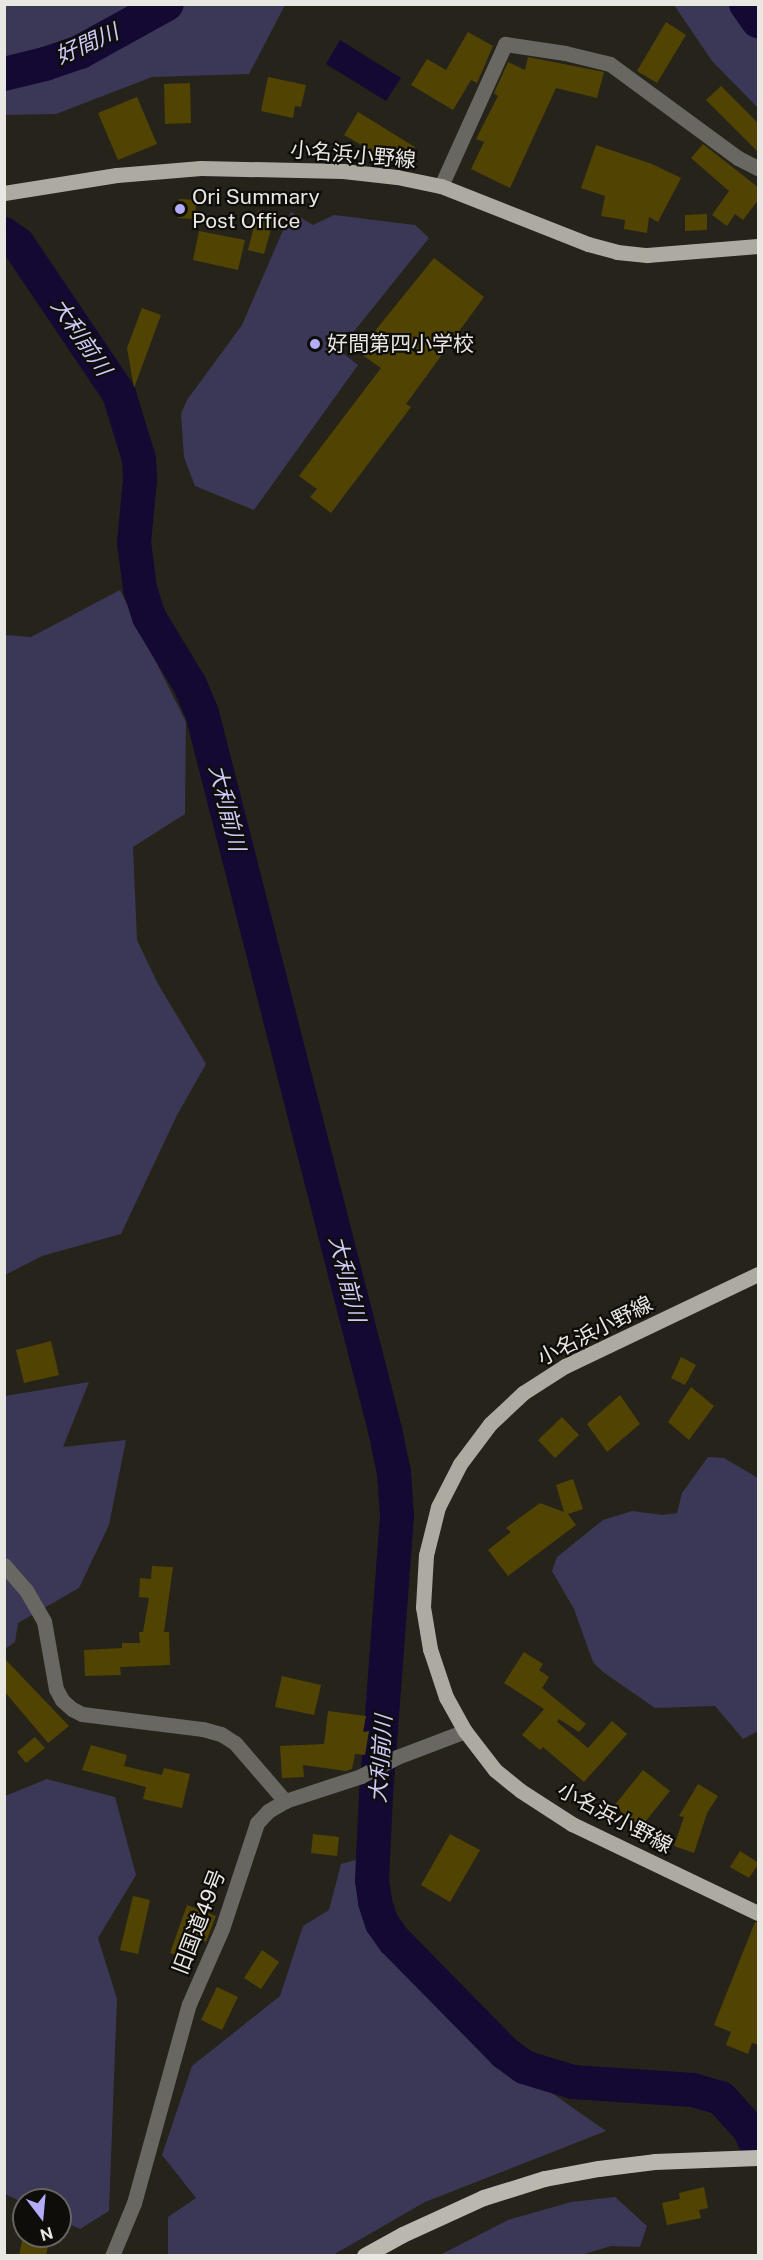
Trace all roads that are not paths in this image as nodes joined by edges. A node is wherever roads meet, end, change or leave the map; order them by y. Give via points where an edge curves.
1 (759, 168) edge
2 (441, 186) junction
3 (4, 193) edge
4 (759, 246) edge
5 (759, 1274) edge
6 (4, 1565) edge
7 (465, 1731) junction
8 (285, 1801) junction
9 (759, 1913) edge
10 (759, 2158) edge
11 (112, 2256) edge
12 (365, 2256) edge

1 - 2 street via 738,158 610,64 505,44
2 - 3 main road, 小名浜小野線 via 343,171 201,168 117,175
2 - 4 main road, 小名浜小野線 via 617,252 647,255
5 - 7 main road, 小名浜小野線 via 565,1366 490,1424 460,1464 438,1507 426,1555 423,1607 430,1649 446,1696
6 - 8 street via 26,1590 44,1622 56,1689 72,1709 82,1714 221,1734 236,1743
7 - 8 street, 旧国道49号 via 368,1772
7 - 9 main road, 小名浜小野線 via 495,1770 572,1824
8 - 11 street, 旧国道49号 via 257,1823 222,1929 189,2004 134,2203
10 - 12 highway via 655,2162 545,2179 484,2198

